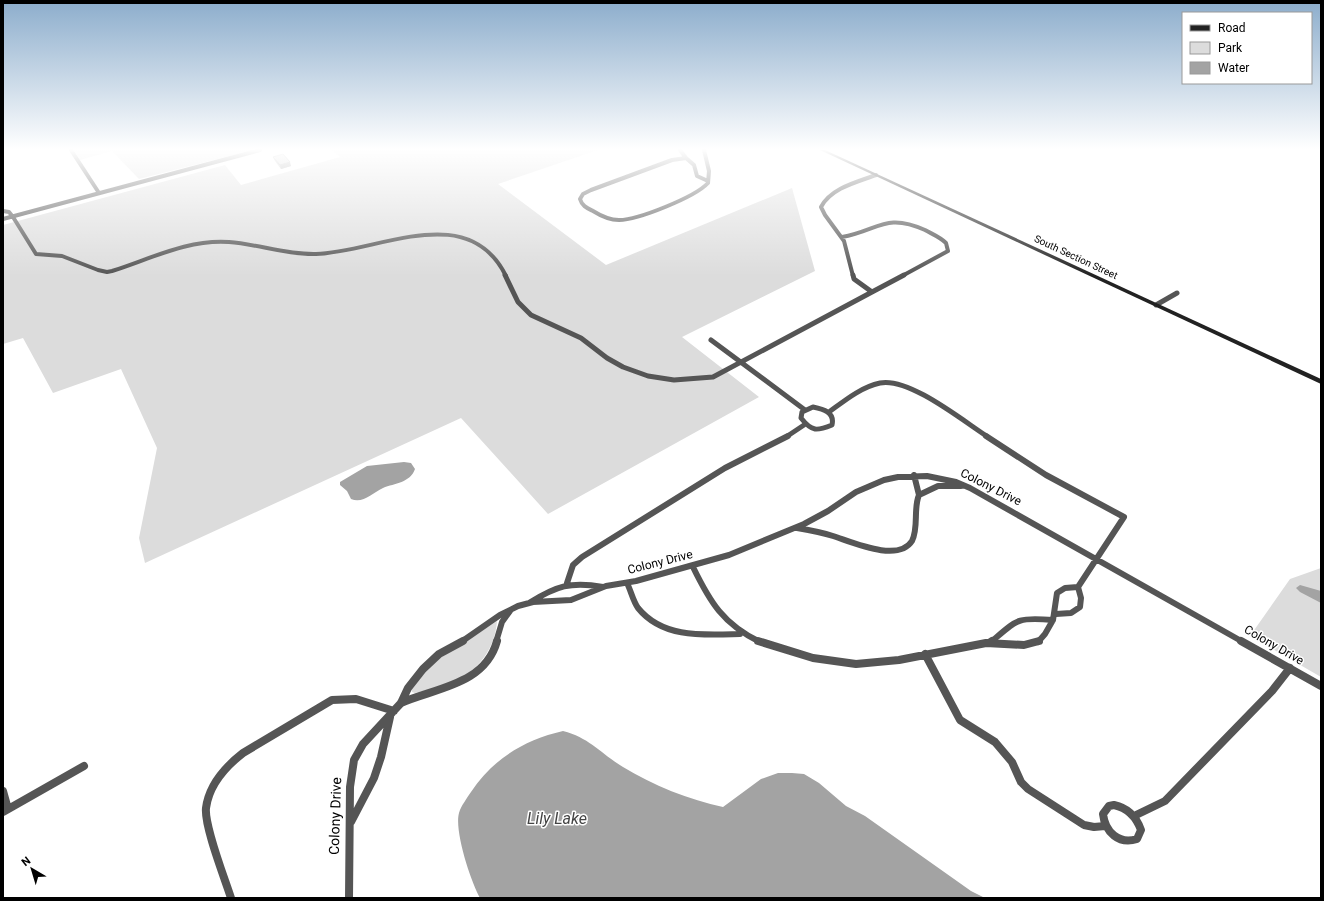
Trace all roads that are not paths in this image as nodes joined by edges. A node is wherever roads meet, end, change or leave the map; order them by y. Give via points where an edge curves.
1 (103, 192) edge
2 (587, 192) edge
3 (698, 192) edge
4 (837, 192) edge
5 (913, 192) edge
6 (99, 193) joint
7 (3, 210) edge
8 (13, 217) junction
9 (3, 219) edge
10 (842, 237) junction
11 (872, 292) junction
12 (1177, 293) dead end
13 (1156, 305) junction
14 (710, 340) dead end
15 (741, 363) junction
16 (1321, 382) edge
17 (805, 410) junction
18 (829, 412) junction
19 (804, 425) junction
20 (914, 475) junction
21 (970, 488) junction
22 (919, 496) junction
23 (796, 528) junction
24 (1097, 558) junction
25 (693, 567) junction
26 (567, 583) junction
27 (627, 583) junction
28 (603, 587) junction
29 (1078, 587) junction
30 (529, 603) junction
31 (513, 608) junction
32 (1054, 617) junction
33 (740, 634) junction
34 (989, 643) junction
35 (925, 654) junction
36 (1290, 668) junction
37 (1321, 686) edge
38 (401, 702) junction
39 (392, 714) junction
40 (84, 766) dead end
41 (3, 792) edge
42 (5, 810) edge
43 (1134, 816) junction
44 (350, 824) junction
45 (1105, 826) junction
46 (232, 898) edge
47 (349, 898) edge

1 - 6 street
2 - 3 street via 581,197 581,202 603,218 624,220
4 - 10 street via 822,203 822,212
5 - 13 street, South Section Street
6 - 8 street
7 - 8 street
8 - 9 street
8 - 15 street via 36,254 65,257 106,272 183,247 214,242 227,241 293,253 317,254 341,252 418,236 464,238 493,254 525,310 544,322 578,335 625,368 646,376 693,381 713,377
10 - 11 street via 854,279
10 - 11 street via 858,235 884,222 898,222 912,224 938,236 947,244 948,250 945,254
11 - 15 street
12 - 13 street
13 - 16 street, South Section Street
14 - 15 street
15 - 17 street
17 - 18 street via 818,408
17 - 19 street via 800,415
18 - 19 street via 834,422 829,428 814,429
18 - 24 street via 876,383 894,382 911,388 1046,476 1124,517
19 - 26 street via 785,438 726,468 582,557 573,565
20 - 21 street, Colony Drive via 954,480
20 - 22 street
20 - 23 street, Colony Drive via 880,481
21 - 22 street via 955,485 938,486 926,489
21 - 24 street, Colony Drive
22 - 23 street via 914,504 913,539 900,550 879,550 813,530
23 - 25 street, Colony Drive via 741,551
24 - 29 street
24 - 36 street, Colony Drive
25 - 27 street, Colony Drive
25 - 33 street via 705,594 718,613
26 - 28 street, Colony Drive
26 - 30 street, Colony Drive via 555,586
27 - 28 street, Colony Drive
27 - 33 street via 637,607 648,620 666,630
28 - 30 street, Colony Drive via 568,601
29 - 32 street via 1065,588 1057,592
29 - 32 street via 1080,607 1071,613
30 - 31 street, Colony Drive
31 - 38 street, Colony Drive via 490,620 433,659 409,687
31 - 38 street via 500,624 495,648 481,666 453,685
32 - 34 street via 1029,618 1015,622
32 - 34 street via 1044,637 1036,643 1023,646
33 - 35 street via 769,647 824,660 856,664 898,660
34 - 35 street
35 - 45 street via 960,720 995,742 1012,762 1021,782 1028,789 1084,825
36 - 37 street, Colony Drive
36 - 43 street via 1272,691 1165,801
38 - 39 street, Colony Drive
39 - 44 street via 382,757 374,778
39 - 44 street, Colony Drive via 360,748 352,764 348,800
39 - 46 street via 360,698 344,697 332,700 243,754 212,783 206,809 210,832
40 - 42 street
41 - 42 street
43 - 45 street via 1119,806 1109,806 1103,814
43 - 45 street via 1141,830 1133,842 1115,837
44 - 47 street, Colony Drive via 347,880

